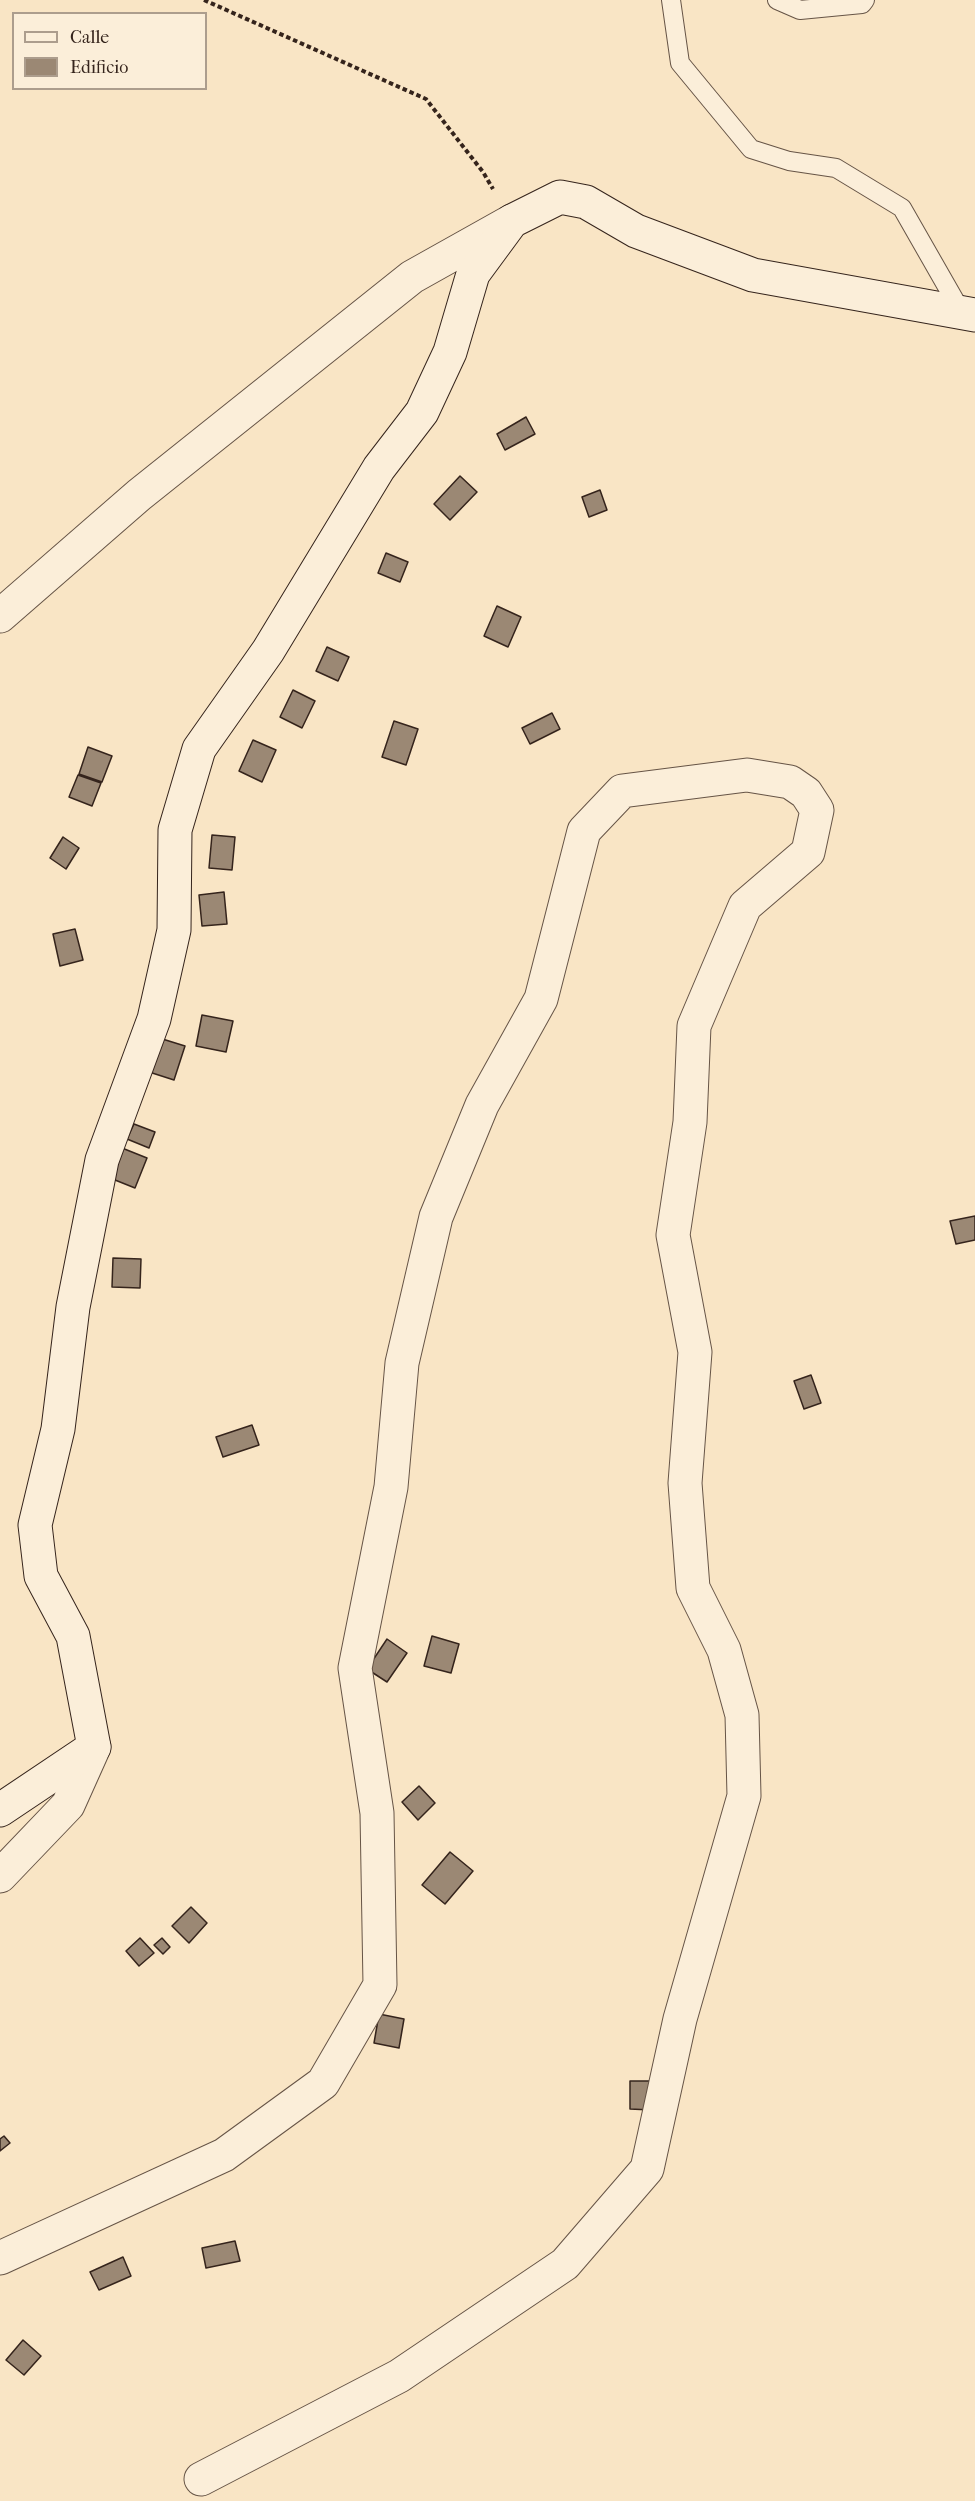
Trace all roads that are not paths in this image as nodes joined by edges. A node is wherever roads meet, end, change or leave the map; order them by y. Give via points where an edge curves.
1 (671, 0) edge
2 (777, 0) edge
3 (865, 0) edge
4 (512, 221) junction
5 (969, 314) edge
6 (0, 616) edge
7 (94, 1747) junction
8 (0, 1810) edge
9 (0, 1876) edge
10 (0, 2258) edge
11 (201, 2479) dead end

1 - 5 lane via 680,63 751,149 836,168 902,208
2 - 3 lane via 800,10 862,4
4 - 5 street via 560,197 586,202 636,231 753,275
4 - 6 street via 412,277 139,495
4 - 7 street via 473,274 450,352 422,412 379,468 268,651 200,749 175,830 174,930 154,1019 102,1160 73,1307 58,1429 35,1526 41,1576 73,1636
7 - 8 street
7 - 9 street via 68,1805
10 - 11 street via 233,2148 323,2083 380,1985 376,1813 356,1668 391,1486 402,1363 436,1218 482,1105 541,999 584,831 622,791 747,775 790,782 806,793 817,810 808,852 745,906 694,1026 690,1122 674,1235 695,1352 685,1484 693,1588 724,1650 742,1715 744,1796 680,2019 647,2169 565,2264 399,2376

